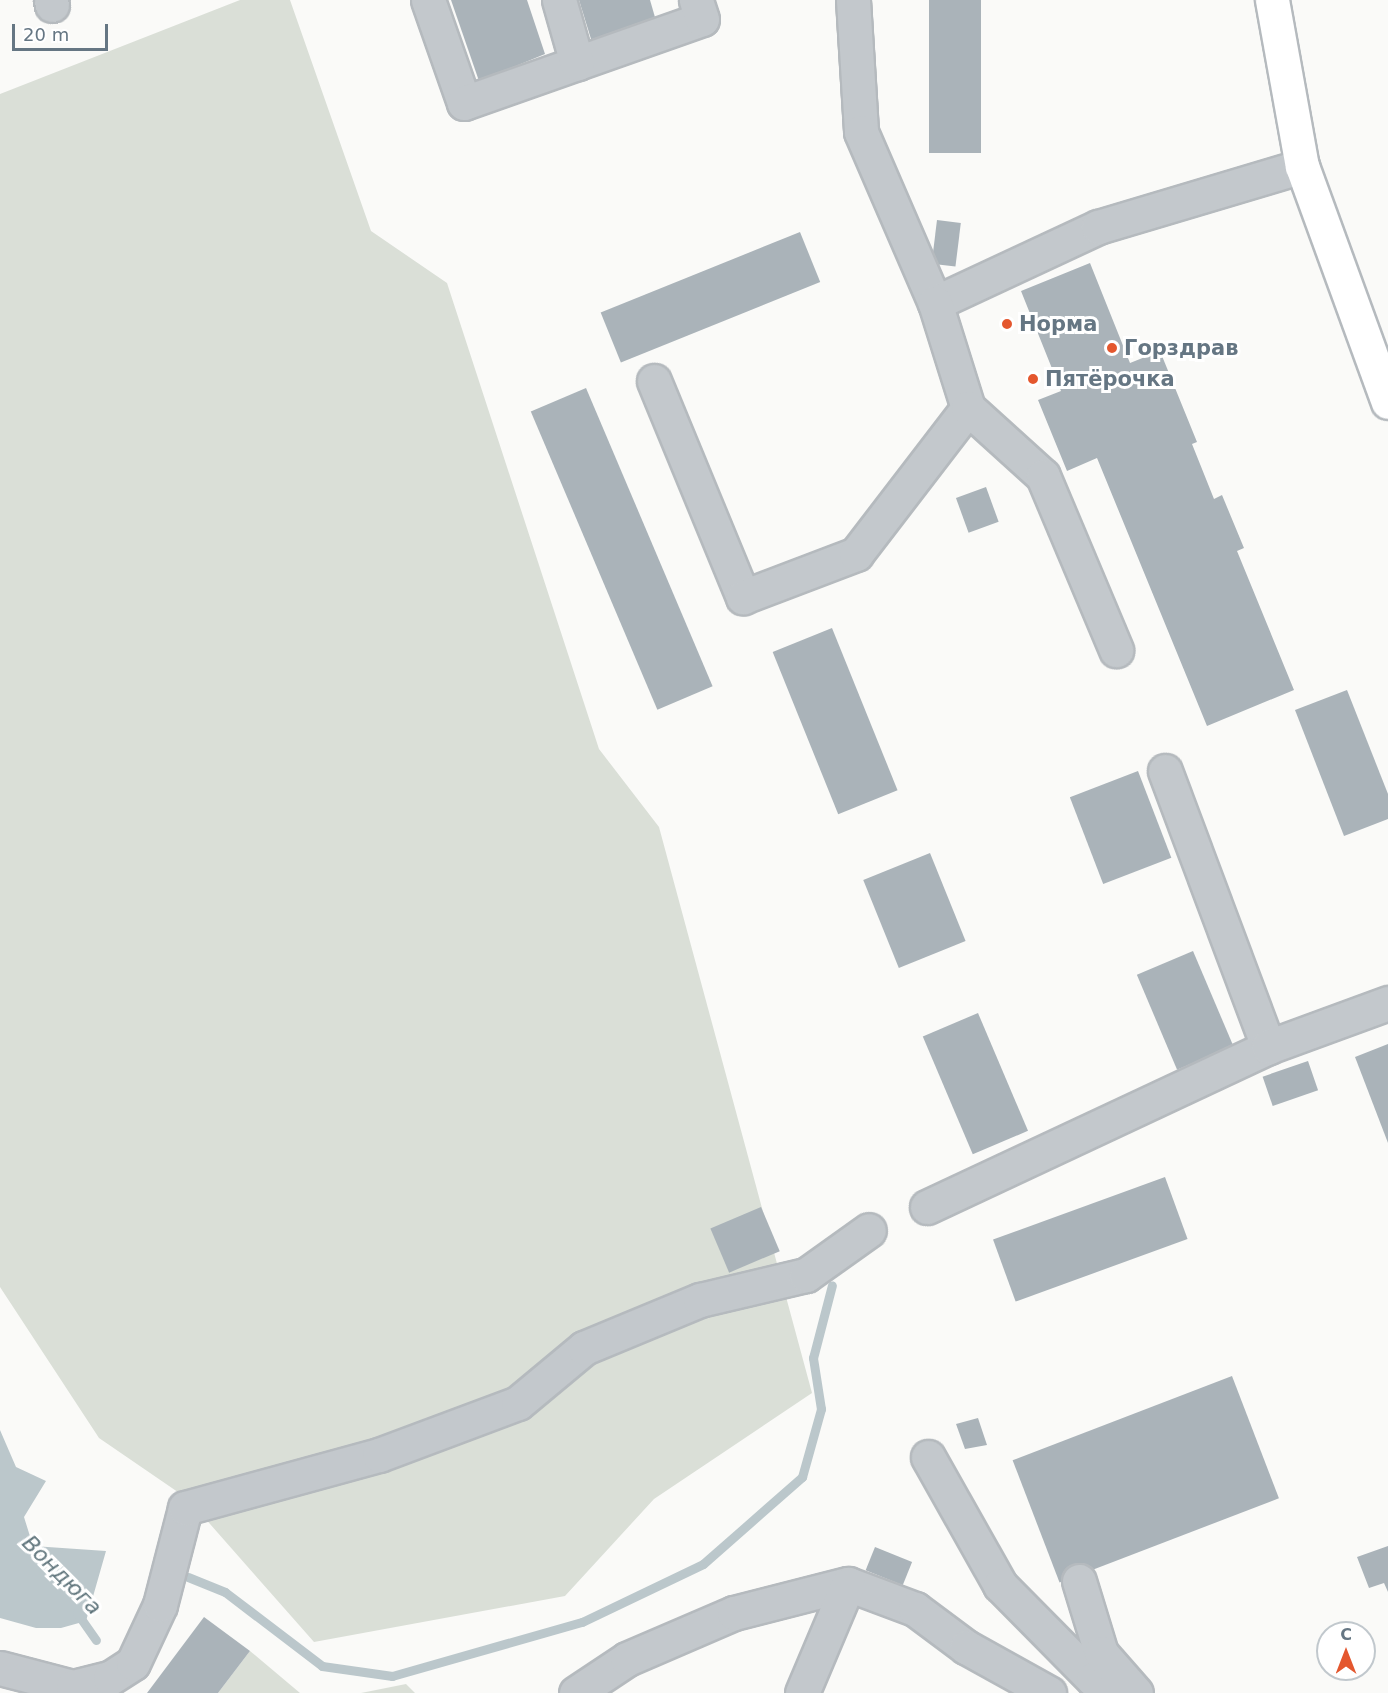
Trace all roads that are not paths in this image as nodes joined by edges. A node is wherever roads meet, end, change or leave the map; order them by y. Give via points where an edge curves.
1 (428, 0) edge
2 (559, 0) edge
3 (696, 0) edge
4 (853, 0) edge
5 (1272, 0) edge
6 (577, 63) junction
7 (1302, 166) junction
8 (935, 303) junction
9 (654, 381) dead end
10 (1385, 387) edge
11 (968, 408) junction
12 (1116, 650) dead end
13 (1165, 771) dead end
14 (1388, 1003) edge
15 (1268, 1047) junction
16 (927, 1207) dead end
17 (869, 1230) dead end
18 (928, 1457) dead end
19 (1078, 1581) dead end
20 (848, 1584) junction
21 (0, 1668) edge
22 (576, 1693) edge
23 (802, 1693) edge
24 (1049, 1693) edge
25 (1112, 1693) edge
26 (1136, 1693) edge

1 - 6 street via 464,103
2 - 6 street
3 - 6 street via 702,19
4 - 8 street via 861,132
5 - 7 main road
7 - 8 street via 1098,227
7 - 10 main road
8 - 11 street
9 - 11 street via 743,597 856,554
11 - 12 street via 1044,476
13 - 15 street
14 - 15 street
15 - 16 street
17 - 21 street via 807,1275 700,1300 584,1348 518,1403 379,1455 185,1508 160,1605 133,1663 110,1678 73,1687
18 - 25 street via 1000,1585 1093,1679
19 - 26 street via 1101,1653
20 - 22 street via 734,1613 627,1659
20 - 23 street
20 - 24 street via 915,1609 966,1647

